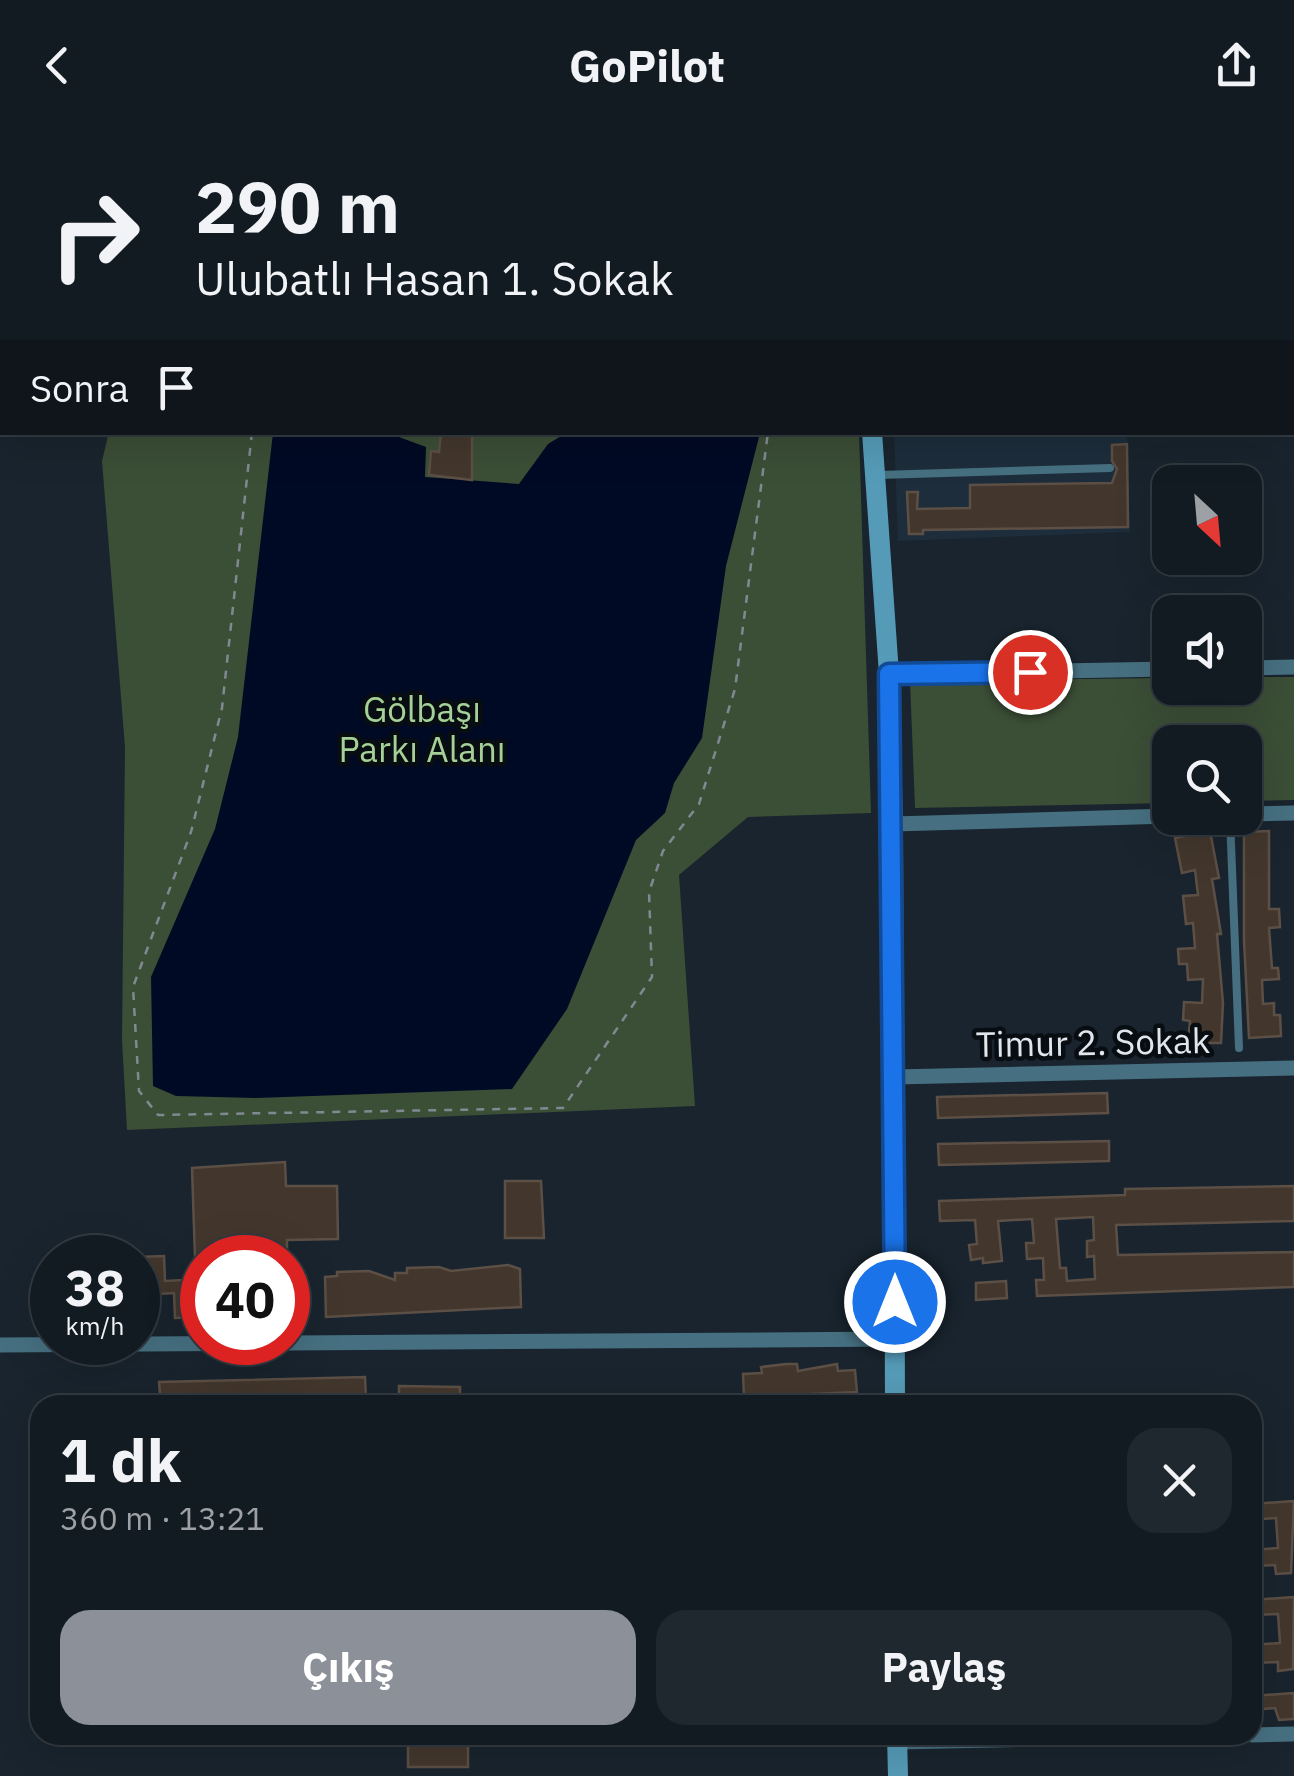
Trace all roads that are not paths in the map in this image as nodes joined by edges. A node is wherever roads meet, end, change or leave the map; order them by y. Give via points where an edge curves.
1 (872, 435) edge
2 (1110, 468) dead end
3 (875, 475) junction
4 (1294, 667) edge
5 (1262, 668) edge
6 (1152, 669) edge
7 (889, 674) junction
8 (1294, 813) edge
9 (1262, 814) edge
10 (1152, 817) edge
11 (893, 824) junction
12 (1231, 835) edge
13 (1239, 1048) dead end
14 (1294, 1068) edge
15 (894, 1077) junction
16 (895, 1339) junction
17 (0, 1345) edge
18 (895, 1395) edge
19 (1294, 1734) edge
20 (1262, 1735) edge
21 (897, 1745) edge
22 (898, 1776) edge

1 - 3 street
2 - 3 lane
3 - 7 street
4 - 5 street
6 - 7 street
7 - 11 street
8 - 9 street
10 - 11 street
11 - 15 street
12 - 13 lane
14 - 15 street, Timur 2. Sokak
15 - 16 street
16 - 17 street
16 - 18 street
19 - 20 street
21 - 22 street

